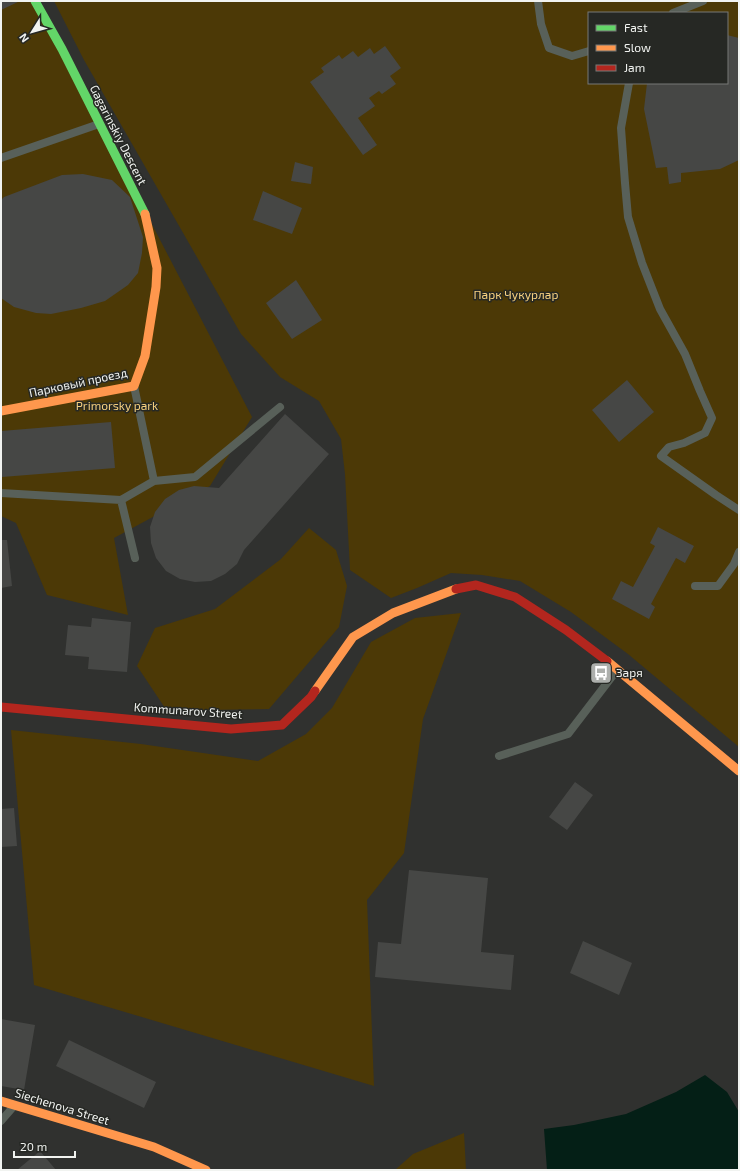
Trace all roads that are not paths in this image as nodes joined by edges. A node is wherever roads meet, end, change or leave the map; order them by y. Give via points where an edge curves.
1 (35, 1) edge
2 (538, 1) edge
3 (703, 1) edge
4 (676, 12) edge
5 (588, 51) edge
6 (629, 84) edge
7 (99, 124) junction
8 (1, 158) edge
9 (156, 287) joint
10 (134, 386) junction
11 (280, 407) dead end
12 (1, 411) edge
13 (154, 481) junction
14 (1, 493) edge
15 (121, 500) junction
16 (739, 510) edge
17 (739, 552) edge
18 (135, 558) dead end
19 (695, 586) dead end
20 (618, 670) junction
21 (1, 706) edge
22 (499, 756) dead end
23 (739, 771) edge
24 (1, 1101) edge
25 (15, 1105) junction
26 (1, 1121) edge
27 (206, 1170) edge

1 - 7 main road, Gagarinskiy Descent
2 - 5 lane via 541,24 549,48 572,56
3 - 4 lane
6 - 16 lane via 621,128 628,217 660,309 685,354 712,418 706,433 669,447 661,456
7 - 8 lane
7 - 9 main road, Gagarinskiy Descent via 146,216 157,268
9 - 10 main road, Парковый проезд via 145,356
10 - 12 main road, Парковый проезд
10 - 13 lane
11 - 13 lane via 195,477
13 - 15 lane
14 - 15 lane
15 - 18 lane
17 - 19 lane via 734,564 718,586
20 - 21 main road, Kommunarov Street via 566,630 515,598 476,585 454,589 393,613 353,637 311,697 282,725 231,728
20 - 22 lane via 568,734
20 - 23 main road, Kommunarov Street
24 - 25 main road, Siechenova Street
25 - 26 lane
25 - 27 main road, Siechenova Street via 154,1147

